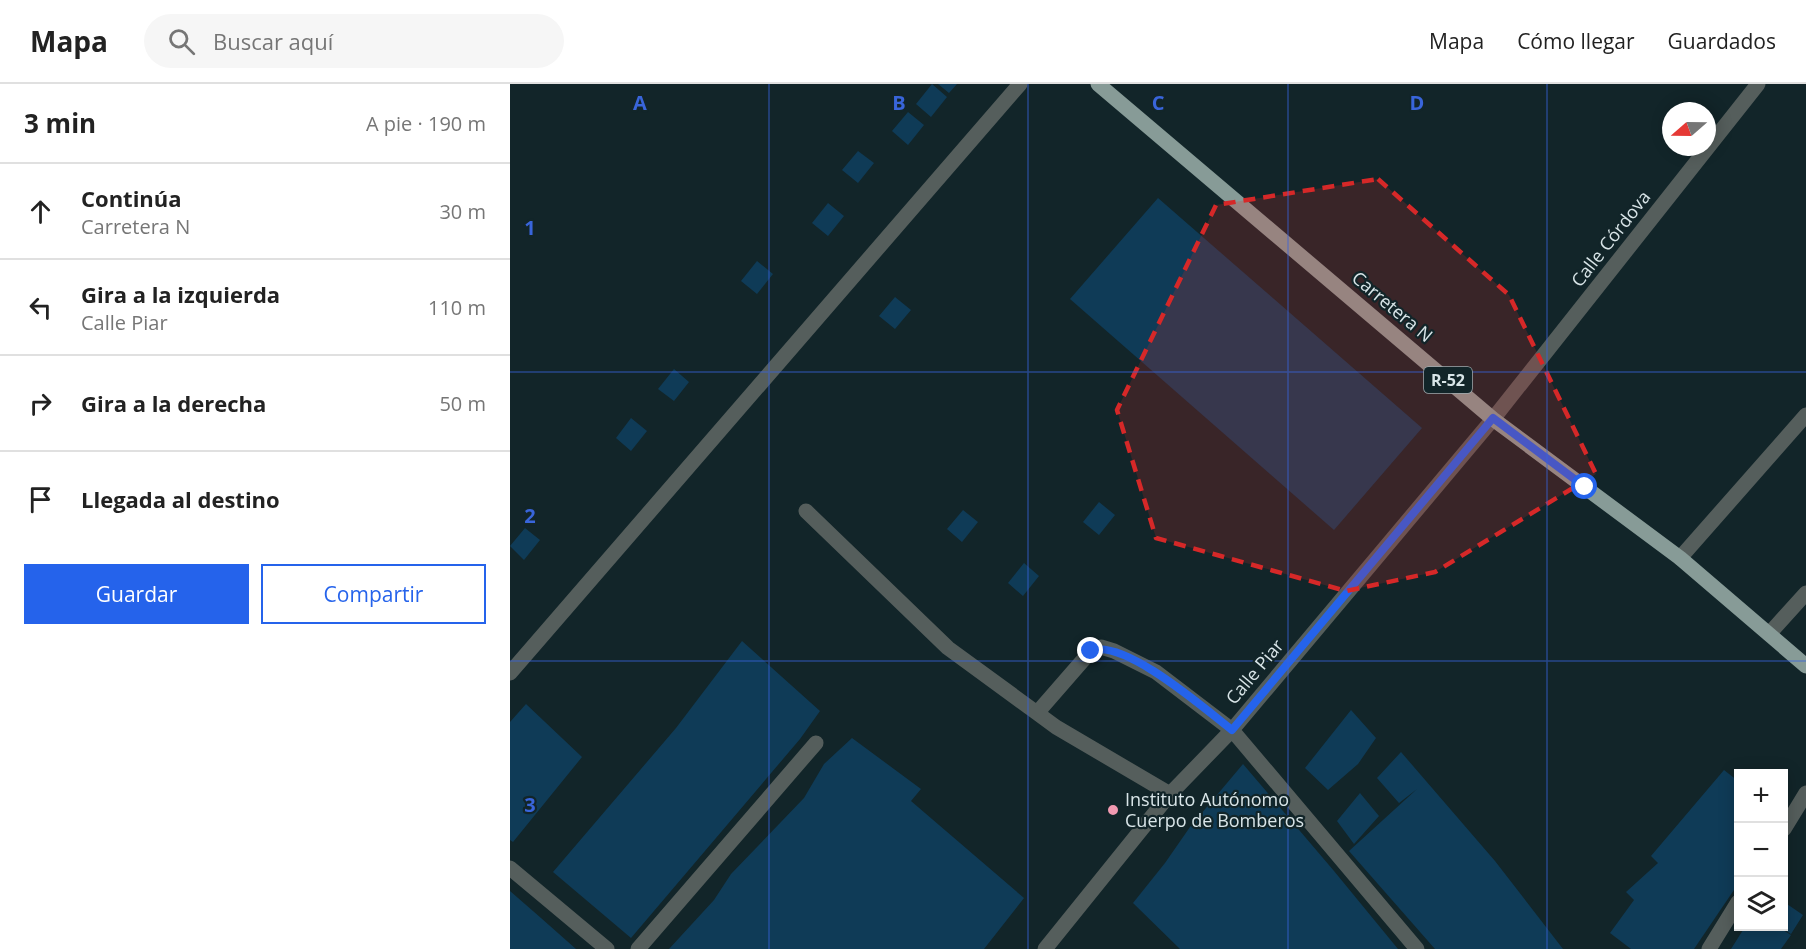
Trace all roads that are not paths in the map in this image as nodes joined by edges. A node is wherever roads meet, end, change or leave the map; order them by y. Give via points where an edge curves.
1 (1020, 84) edge
2 (1098, 84) edge
3 (1758, 84) edge
4 (1806, 415) edge
5 (1493, 418) junction
6 (806, 511) dead end
7 (1680, 558) junction
8 (1806, 593) edge
9 (1769, 634) junction
10 (1806, 666) edge
11 (510, 673) edge
12 (1037, 713) junction
13 (1232, 730) junction
14 (816, 743) dead end
15 (1806, 793) edge
16 (1170, 794) junction
17 (1788, 823) edge
18 (510, 868) edge
19 (1734, 908) edge
20 (607, 949) edge
21 (638, 949) edge
22 (1045, 949) edge
23 (1417, 949) edge
24 (1709, 949) edge

1 - 11 street
2 - 5 main road, Carretera N / R-52
3 - 5 street, Calle Córdova
4 - 7 street
5 - 7 main road, Carretera N / R-52
5 - 13 street, Calle Piar
6 - 12 street via 948,648
7 - 9 main road, Carretera N / R-52
8 - 9 street
9 - 10 main road, Carretera N / R-52
12 - 13 street via 1091,651 1101,647 1156,672
12 - 16 street
13 - 16 street, Calle Piar
13 - 23 street
14 - 21 street
15 - 17 street
16 - 22 street, Calle Piar
18 - 20 street
19 - 24 street

